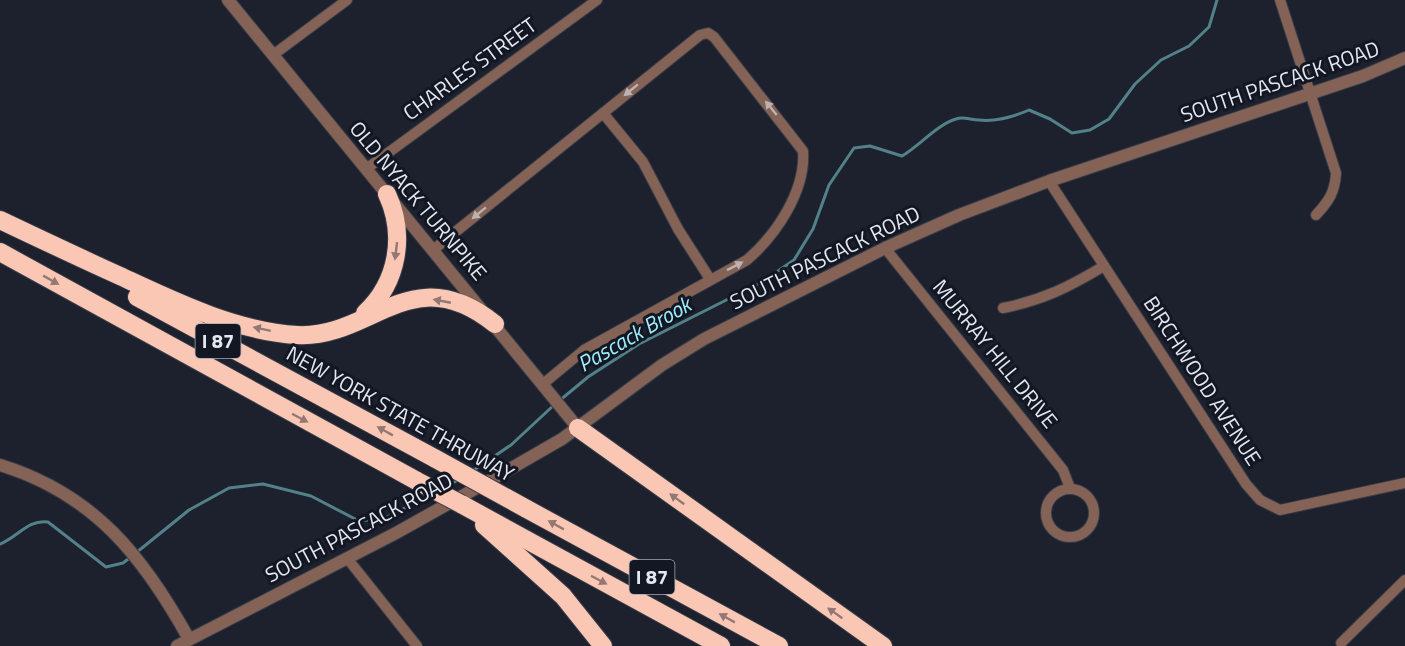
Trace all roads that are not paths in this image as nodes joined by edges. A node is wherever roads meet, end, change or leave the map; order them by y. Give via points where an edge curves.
1 (228, 0) edge
2 (347, 0) edge
3 (597, 0) edge
4 (1280, 0) edge
5 (273, 55) junction
6 (1405, 58) edge
7 (1311, 93) junction
8 (603, 113) junction
9 (366, 169) junction
10 (1049, 181) junction
11 (387, 194) junction
12 (1316, 215) dead end
13 (0, 221) edge
14 (885, 248) junction
15 (433, 250) junction
16 (0, 252) edge
17 (1104, 266) junction
18 (710, 279) junction
19 (1003, 308) dead end
20 (495, 324) junction
21 (340, 328) junction
22 (547, 389) junction
23 (578, 428) junction
24 (0, 465) edge
25 (1405, 483) edge
26 (1070, 488) junction
27 (507, 537) junction
28 (347, 558) junction
29 (1405, 580) edge
30 (189, 639) junction
31 (1341, 643) dead end
32 (177, 646) edge
33 (417, 646) edge
34 (603, 646) edge
35 (721, 646) edge
36 (779, 646) edge
37 (884, 646) edge

1 - 5 street, OLD NYACK TURNPIKE
2 - 5 street
3 - 9 street, CHARLES STREET
4 - 7 street
5 - 9 street, OLD NYACK TURNPIKE
6 - 7 street, SOUTH PASCACK ROAD
7 - 10 street, SOUTH PASCACK ROAD
7 - 12 street via 1336,172 1336,189
8 -> 15 street
8 - 18 street via 643,162 678,230
18 -> 8 street via 747,260 781,224 803,166 800,144 708,33 700,35
9 - 11 street, OLD NYACK TURNPIKE
10 - 14 street, SOUTH PASCACK ROAD
10 - 17 street, BIRCHWOOD AVENUE
11 - 15 street, OLD NYACK TURNPIKE
11 -> 21 highway via 398,234 392,273 372,306
21 -> 13 highway via 317,334 290,334 211,316
36 -> 13 highway, NEW YORK STATE THRUWAY / I 87, bridge
14 - 23 street, SOUTH PASCACK ROAD via 704,339
14 - 26 street, MURRAY HILL DRIVE via 1063,470
15 - 20 street, OLD NYACK TURNPIKE
16 -> 27 highway, I 87, bridge via 460,504
17 - 19 street via 1061,292
17 - 25 street, BIRCHWOOD AVENUE via 1260,500 1280,510
18 - 22 street via 584,350
20 -> 21 highway via 463,306 417,299 393,304
20 - 22 street, OLD NYACK TURNPIKE
22 - 23 street, OLD NYACK TURNPIKE
23 - 28 street, SOUTH PASCACK ROAD
37 -> 23 highway
24 - 30 street via 64,493 126,543 158,586
26 - 26 street, MURRAY HILL DRIVE via 1053,495 1046,512 1053,530 1070,537 1087,530 1094,513 1087,495
27 - 34 highway via 563,596
27 -> 35 highway, I 87
28 - 30 street, SOUTH PASCACK ROAD
28 - 33 street
29 - 31 street
30 - 32 street, SOUTH PASCACK ROAD

